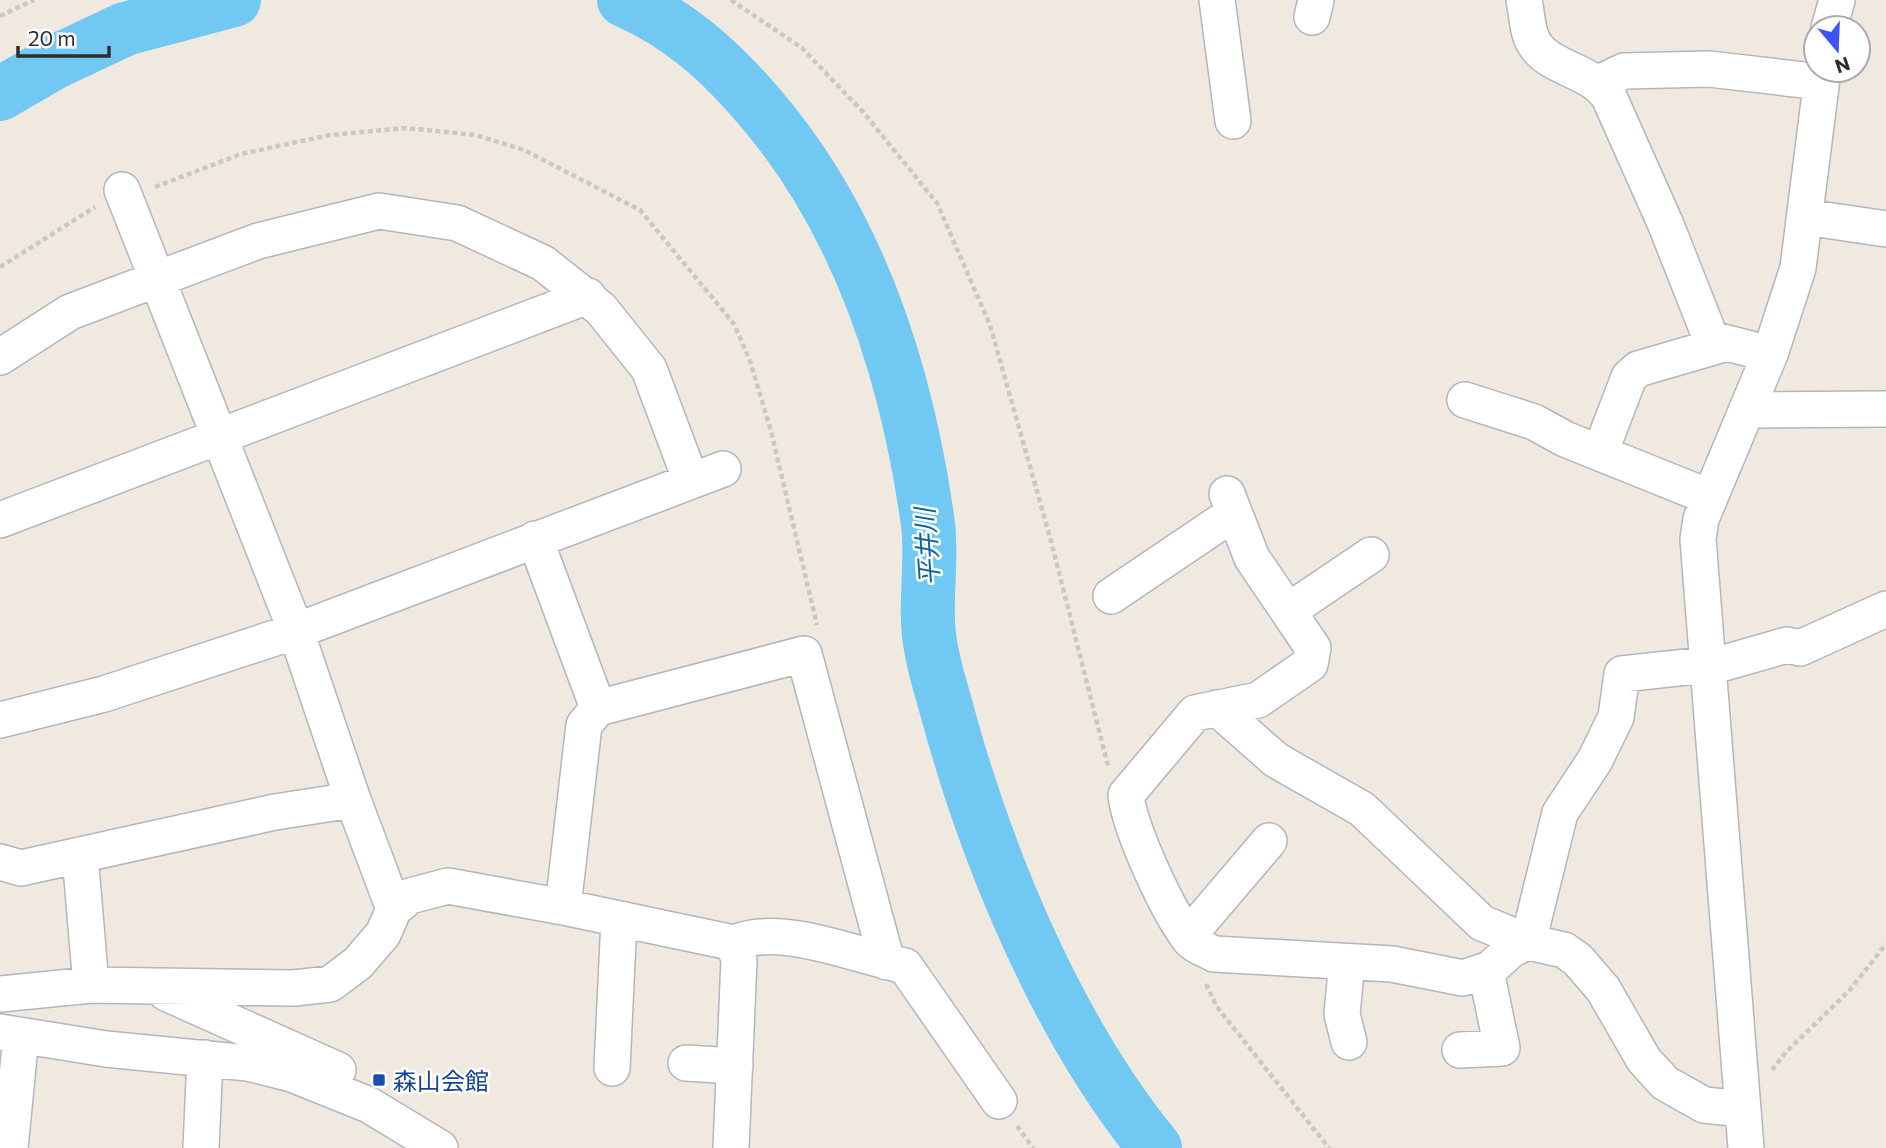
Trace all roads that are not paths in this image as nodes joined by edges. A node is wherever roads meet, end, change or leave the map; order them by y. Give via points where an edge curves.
1 (1217, 0) edge
2 (1524, 0) edge
3 (1802, 75) edge
4 (1599, 83) junction
5 (1821, 84) edge
6 (1233, 121) dead end
7 (122, 190) road end
8 (1805, 217) junction
9 (1886, 229) edge
10 (159, 278) junction
11 (588, 296) junction
12 (1727, 343) junction
13 (1770, 354) junction
14 (0, 357) edge
15 (1465, 400) dead end
16 (1886, 409) edge
17 (1747, 410) junction
18 (220, 438) junction
19 (1600, 453) junction
20 (723, 469) dead end
21 (691, 481) junction
22 (1709, 497) junction
23 (0, 520) edge
24 (535, 540) junction
25 (1371, 555) dead end
26 (1111, 596) dead end
27 (1886, 609) edge
28 (1288, 611) junction
29 (296, 631) junction
30 (1707, 666) junction
31 (598, 708) junction
32 (1217, 708) junction
33 (0, 720) edge
34 (353, 800) junction
35 (1269, 841) dead end
36 (80, 855) junction
37 (0, 862) edge
38 (563, 907) junction
39 (394, 909) junction
40 (619, 919) junction
41 (1188, 936) junction
42 (1528, 942) junction
43 (734, 943) junction
44 (887, 962) junction
45 (1347, 962) junction
46 (1486, 971) junction
47 (91, 985) junction
48 (150, 986) junction
49 (0, 994) edge
50 (10, 1034) edge
51 (1349, 1042) dead end
52 (1460, 1049) dead end
53 (205, 1058) junction
54 (686, 1063) dead end
55 (735, 1066) junction
56 (612, 1068) dead end
57 (999, 1101) dead end
58 (369, 1105) junction
59 (1744, 1130) edge
60 (10, 1148) edge
61 (201, 1148) edge
62 (440, 1148) edge
63 (731, 1148) edge

1 - 6 street
2 - 4 street via 1533,42 1545,57
3 - 4 street via 1709,69 1624,71
4 - 12 street via 1666,226 1711,339
5 - 8 street
7 - 10 street
8 - 9 street
8 - 13 street via 1798,268
10 - 11 street via 258,241 379,211 457,223 543,263
10 - 14 street via 70,312
10 - 18 street
11 - 18 street
11 - 21 street via 649,369
12 - 13 street
12 - 19 street via 1638,369 1629,377
13 - 17 street
15 - 19 street via 1534,422
16 - 17 street
17 - 22 street
18 - 23 street
18 - 29 street
19 - 22 street
20 - 21 street
21 - 24 street
22 - 30 street via 1698,539
24 - 29 street
24 - 31 street
25 - 28 street
26 - 28 street via 1231,503 1252,558
27 - 30 street via 1800,648 1787,645
28 - 32 street via 1313,648 1310,664 1258,700
29 - 33 street via 104,694
29 - 34 street
30 - 42 street via 1622,674 1616,717 1595,760 1560,813
30 - 59 street
31 - 38 street via 584,725
31 - 44 street via 804,654
32 - 41 street via 1195,713 1126,795 1128,814 1154,875
32 - 42 street via 1276,760 1362,809 1482,923
34 - 36 street via 275,812
34 - 39 street
35 - 41 street
36 - 37 street via 21,868
36 - 47 street
38 - 39 street via 448,886 410,896
38 - 40 street
39 - 48 street via 383,934 358,963 330,984 294,988
40 - 43 street
40 - 56 street
41 - 45 street via 1213,954
42 - 46 street
42 - 59 street via 1564,950 1578,960 1603,989 1644,1060 1665,1083
43 - 44 street via 776,935
43 - 55 street via 738,960
44 - 57 street via 905,966
45 - 46 street via 1392,964 1463,978
45 - 51 street via 1342,1014
46 - 52 street via 1502,1048
47 - 48 street
47 - 49 street
48 - 58 street via 337,1068
50 - 53 street
50 - 60 street
53 - 58 street via 292,1074
53 - 61 street
54 - 55 street
55 - 63 street
58 - 62 street

